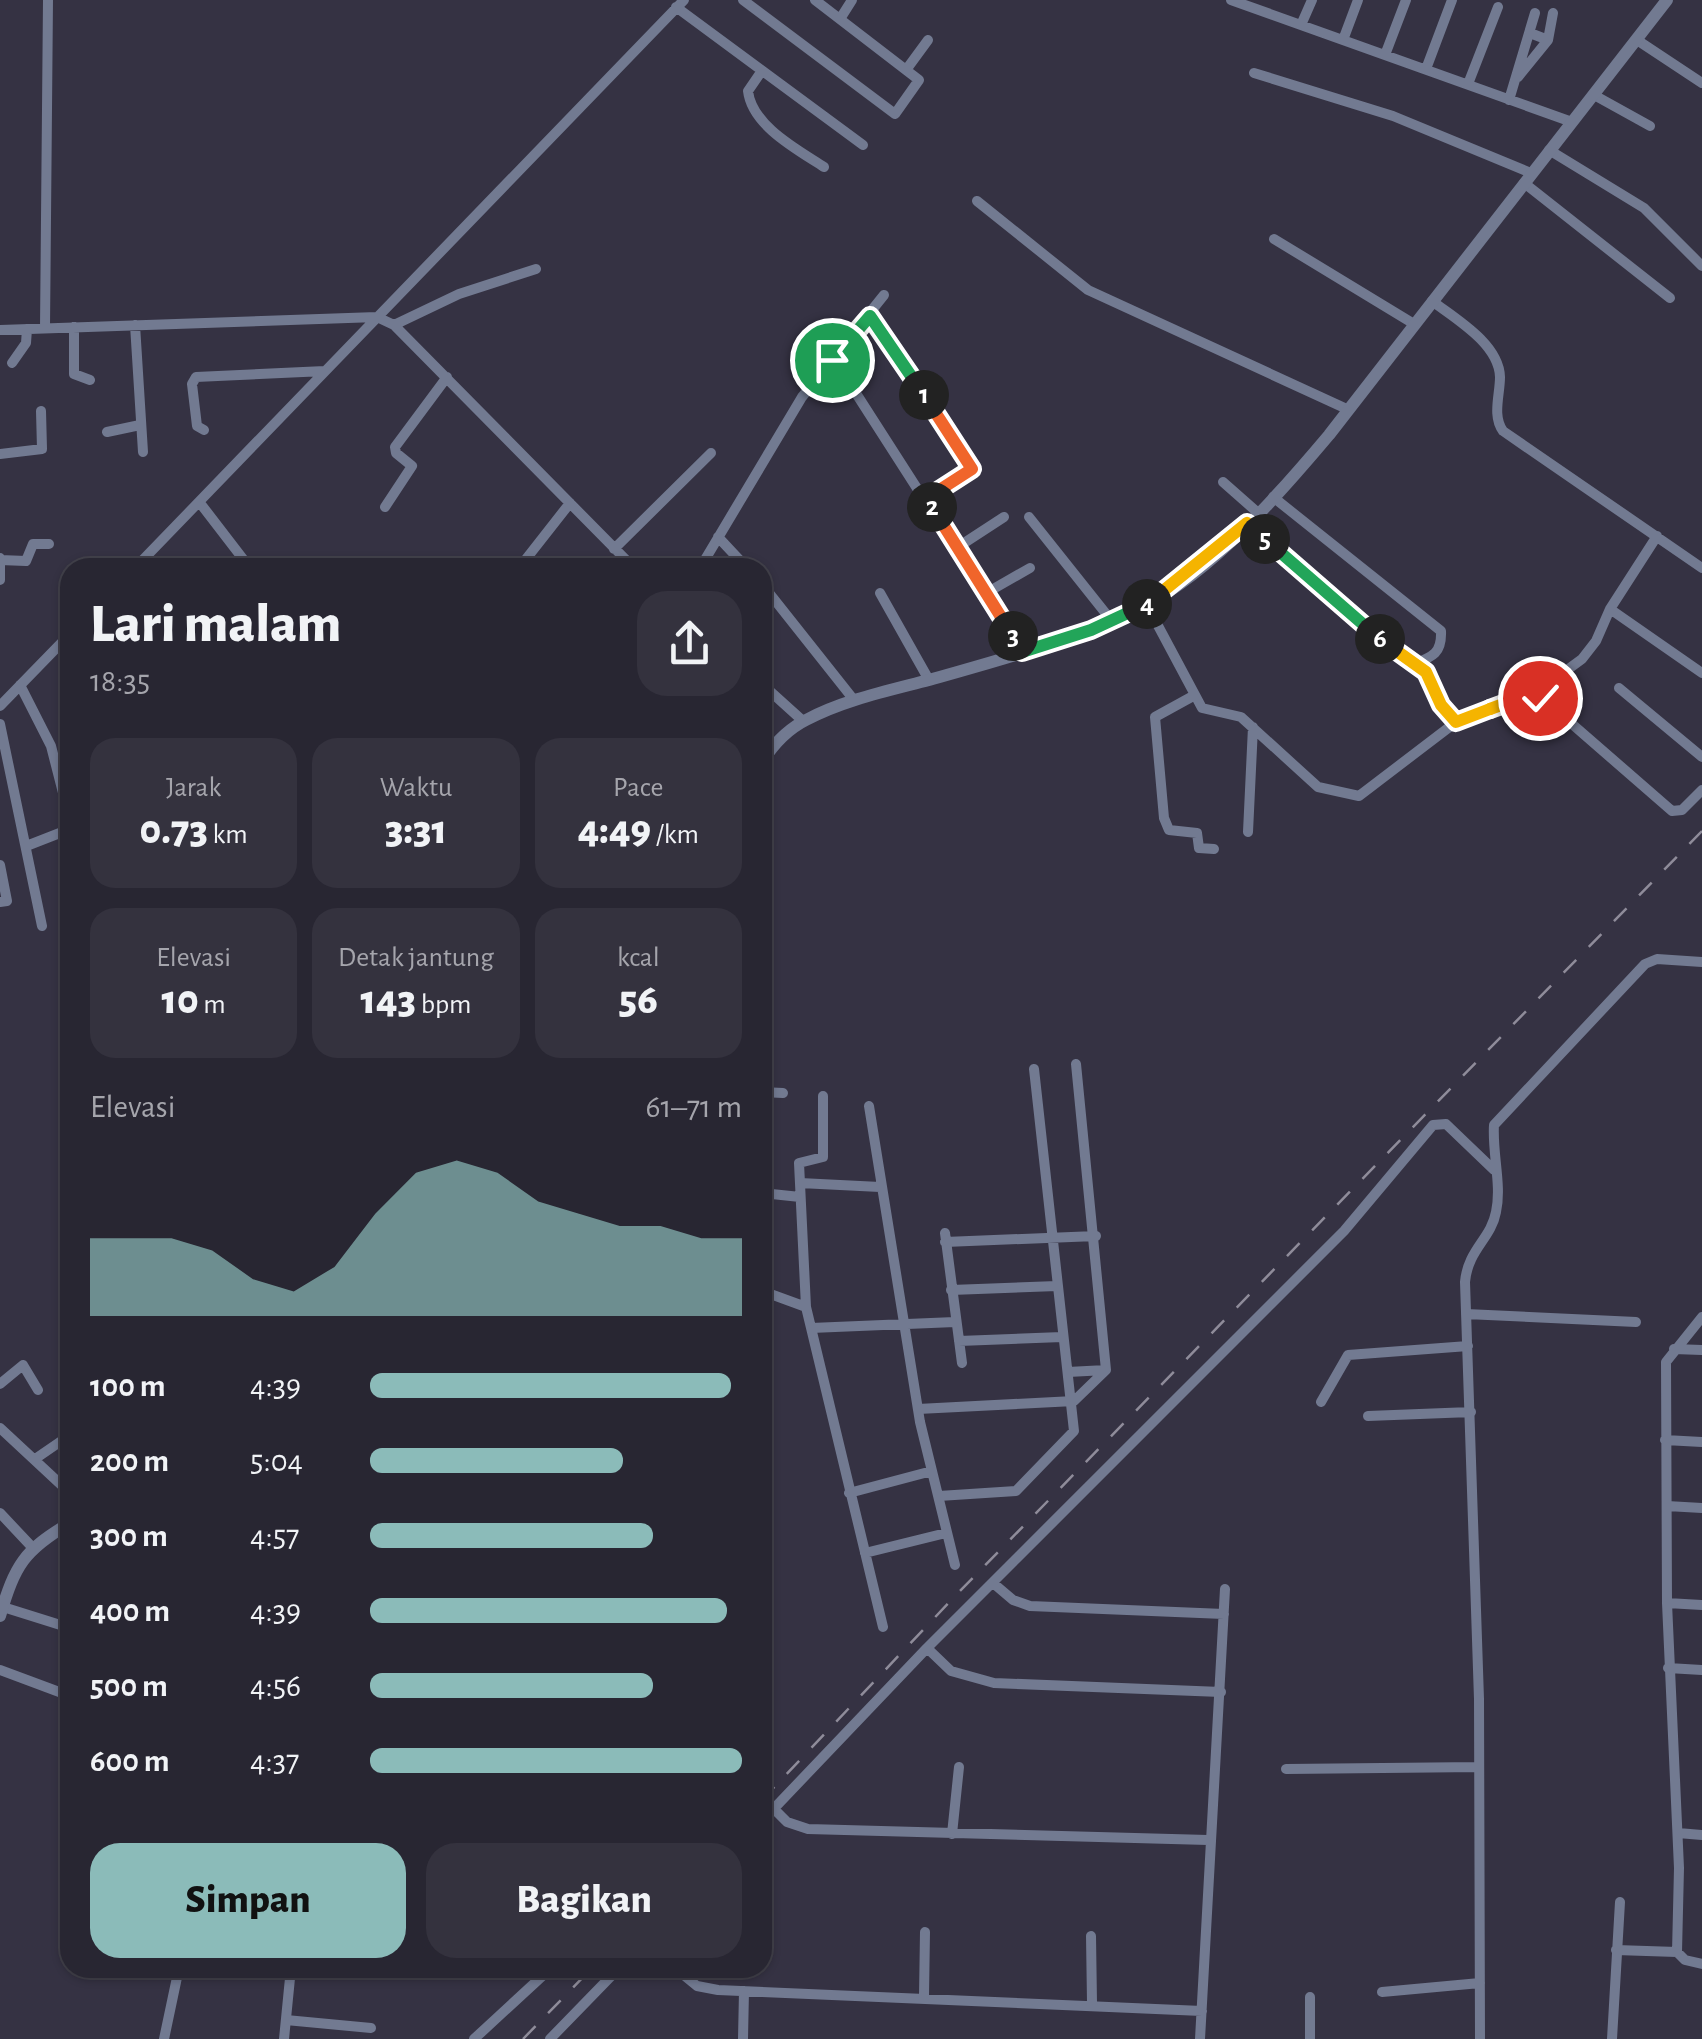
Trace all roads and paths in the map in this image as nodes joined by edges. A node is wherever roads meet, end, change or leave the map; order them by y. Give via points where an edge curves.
1 (48, 0) edge
2 (743, 0) edge
3 (815, 0) edge
4 (852, 0) edge
5 (1231, 0) edge
6 (1312, 0) edge
7 (1358, 0) edge
8 (1406, 0) edge
9 (1452, 0) edge
10 (1667, 0) edge
11 (680, 4) edge
12 (1263, 6) edge
13 (1498, 7) dead end
14 (1535, 13) dead end
15 (1553, 13) dead end
16 (840, 19) junction
17 (1300, 25) junction
18 (1530, 34) junction
19 (928, 40) dead end
20 (1343, 40) junction
21 (1548, 40) junction
22 (1637, 40) junction
23 (1385, 55) junction
24 (1426, 69) junction
25 (906, 70) junction
26 (761, 72) junction
27 (1254, 73) dead end
28 (1517, 78) junction
29 (1702, 83) edge
30 (1468, 84) junction
31 (1594, 95) junction
32 (1509, 100) junction
33 (1572, 122) junction
34 (1650, 126) dead end
35 (863, 144) dead end
36 (1549, 150) junction
37 (824, 167) dead end
38 (1528, 178) junction
39 (976, 200) dead end
40 (1274, 239) dead end
41 (1702, 266) edge
42 (536, 268) dead end
43 (884, 295) dead end
44 (1670, 298) dead end
45 (1432, 301) junction
46 (870, 316) junction
47 (377, 317) junction
48 (1414, 324) junction
49 (135, 325) junction
50 (394, 325) junction
51 (74, 327) junction
52 (44, 328) junction
53 (27, 329) junction
54 (0, 330) edge
55 (12, 364) dead end
56 (326, 372) junction
57 (842, 372) dead end
58 (447, 377) junction
59 (90, 380) dead end
60 (1348, 410) junction
61 (41, 411) dead end
62 (140, 425) junction
63 (204, 430) dead end
64 (107, 432) dead end
65 (143, 452) dead end
66 (711, 452) dead end
67 (0, 454) edge
68 (1223, 482) dead end
69 (1273, 497) junction
70 (927, 498) junction
71 (200, 503) junction
72 (570, 503) junction
73 (385, 506) dead end
74 (1257, 512) junction
75 (1029, 516) dead end
76 (1004, 517) dead end
77 (1247, 523) junction
78 (1657, 536) junction
79 (718, 537) junction
80 (49, 544) dead end
81 (958, 548) junction
82 (618, 552) junction
83 (144, 558) edge
84 (242, 558) edge
85 (527, 558) edge
86 (616, 558) edge
87 (624, 558) edge
88 (706, 558) edge
89 (737, 558) edge
90 (0, 559) edge
91 (1030, 568) dead end
92 (1702, 568) edge
93 (0, 580) edge
94 (880, 592) dead end
95 (988, 592) junction
96 (772, 597) edge
97 (1147, 604) junction
98 (1610, 609) junction
99 (1111, 620) junction
100 (60, 644) edge
101 (1022, 652) junction
102 (1412, 665) junction
103 (1702, 672) edge
104 (929, 680) junction
105 (20, 685) junction
106 (1619, 688) dead end
107 (772, 693) edge
108 (1195, 696) junction
109 (1533, 696) junction
110 (854, 700) junction
111 (0, 706) edge
112 (803, 721) junction
113 (1456, 722) junction
114 (0, 724) edge
115 (1253, 727) junction
116 (772, 749) edge
117 (1702, 757) edge
118 (60, 781) edge
119 (1702, 790) edge
120 (1248, 832) dead end
121 (60, 833) edge
122 (28, 845) junction
123 (1214, 849) dead end
124 (0, 865) edge
125 (0, 902) edge
126 (42, 926) dead end
127 (1702, 962) edge
128 (1076, 1064) dead end
129 (1034, 1068) dead end
130 (772, 1092) edge
131 (783, 1093) dead end
132 (823, 1096) dead end
133 (869, 1106) dead end
134 (1494, 1170) junction
135 (800, 1183) junction
136 (880, 1187) junction
137 (772, 1195) edge
138 (800, 1197) junction
139 (1052, 1236) junction
140 (1096, 1236) junction
141 (1056, 1286) junction
142 (950, 1290) junction
143 (772, 1295) edge
144 (806, 1307) junction
145 (1466, 1314) junction
146 (1702, 1317) edge
147 (955, 1322) junction
148 (1636, 1322) dead end
149 (904, 1326) junction
150 (811, 1328) junction
151 (1062, 1337) junction
152 (959, 1341) junction
153 (1468, 1346) junction
154 (1674, 1348) junction
155 (1702, 1350) edge
156 (962, 1363) dead end
157 (1326, 1366) dead end
158 (1106, 1370) junction
159 (1068, 1372) junction
160 (0, 1384) edge
161 (38, 1390) dead end
162 (1074, 1402) junction
163 (1321, 1402) dead end
164 (918, 1409) junction
165 (1471, 1412) junction
166 (1368, 1416) dead end
167 (0, 1428) edge
168 (1666, 1440) junction
169 (60, 1442) edge
170 (1702, 1442) edge
171 (35, 1459) junction
172 (932, 1470) junction
173 (60, 1483) edge
174 (849, 1493) junction
175 (939, 1496) junction
176 (1667, 1506) junction
177 (1702, 1508) edge
178 (0, 1513) edge
179 (60, 1530) edge
180 (946, 1532) junction
181 (32, 1547) junction
182 (865, 1553) junction
183 (955, 1566) dead end
184 (993, 1583) junction
185 (1226, 1589) dead end
186 (1666, 1603) junction
187 (1702, 1604) edge
188 (1, 1611) edge
189 (1224, 1614) junction
190 (60, 1626) edge
191 (883, 1628) dead end
192 (927, 1648) junction
193 (1668, 1668) junction
194 (0, 1670) edge
195 (1702, 1670) edge
196 (60, 1692) edge
197 (1221, 1692) junction
198 (958, 1767) dead end
199 (1479, 1767) junction
200 (1286, 1769) dead end
201 (774, 1810) joint
202 (1678, 1833) junction
203 (952, 1834) junction
204 (1702, 1835) edge
205 (1208, 1840) junction
206 (1620, 1902) dead end
207 (925, 1932) dead end
208 (1091, 1936) dead end
209 (1616, 1950) junction
210 (1677, 1952) junction
211 (1702, 1964) edge
212 (177, 1978) edge
213 (289, 1978) edge
214 (540, 1978) edge
215 (609, 1978) edge
216 (688, 1978) edge
217 (1480, 1984) junction
218 (744, 1991) junction
219 (1382, 1992) dead end
220 (924, 1996) junction
221 (1310, 1998) dead end
222 (1092, 2003) junction
223 (1202, 2010) junction
224 (286, 2020) junction
225 (371, 2028) dead end
226 (164, 2039) edge
227 (284, 2039) edge
228 (474, 2039) edge
229 (550, 2039) edge
230 (743, 2039) edge
231 (1200, 2039) edge
232 (1310, 2039) edge
233 (1480, 2039) edge
234 (1612, 2039) edge

1 - 52 street
2 - 25 street via 895,114 919,80
3 - 16 street
4 - 16 street
5 - 12 street
6 - 17 street
7 - 20 street
8 - 23 street
9 - 24 street
10 - 22 street
11 - 26 street
11 - 47 street
12 - 17 street
13 - 30 street
14 - 18 street
15 - 21 street
16 - 25 street
17 - 20 street
18 - 21 street
18 - 28 street
19 - 25 street
20 - 23 street
21 - 28 street
22 - 29 street
22 - 31 street
23 - 24 street
24 - 30 street
26 - 35 street
26 - 37 street via 748,91 754,108 782,139
27 - 38 street via 1392,116
28 - 32 street
30 - 32 street
31 - 33 street
31 - 34 street
32 - 33 street
33 - 36 street
36 - 38 street
36 - 41 street via 1644,208
38 - 44 street
38 - 45 street
39 - 60 street via 1088,290
40 - 48 street
42 - 50 street
43 - 46 street
45 - 48 street
45 - 78 street via 1475,334 1495,361 1504,432
46 - 70 street via 972,469
46 - 79 street via 802,396
47 - 49 street
47 - 50 street
47 - 56 street
48 - 60 street
49 - 51 street
49 - 62 street
50 - 58 street
51 - 52 street
51 - 59 street via 74,374
52 - 53 street
53 - 54 street
53 - 55 street
56 - 63 street via 196,377 197,426
56 - 71 street
57 - 70 street
58 - 72 street
58 - 73 street via 395,447 412,466
60 - 69 street
61 - 67 street via 42,450
62 - 64 street
62 - 65 street
66 - 82 street
68 - 74 street
69 - 74 street
69 - 102 street via 1440,631 1436,654
70 - 81 street
71 - 83 street
71 - 84 street
72 - 82 street
72 - 85 street
74 - 77 street
75 - 99 street
76 - 81 street
77 - 97 street
77 - 102 street
78 - 92 street
78 - 98 street
79 - 88 street
79 - 89 street
80 - 90 street via 33,544 28,561
81 - 95 street
82 - 86 street
82 - 87 street
90 - 93 street
91 - 95 street
94 - 104 street
95 - 101 street
96 - 110 street
97 - 99 street
97 - 108 street
98 - 103 street
98 - 109 street via 1582,659
99 - 101 street
100 - 105 street
101 - 104 street
102 - 113 street via 1432,679
104 - 110 street
105 - 111 street
105 - 118 street via 51,746
106 - 117 street
107 - 112 street
108 - 115 street via 1205,710 1230,713
108 - 123 street via 1155,716 1164,818 1170,831 1197,834 1199,848
109 - 113 street
109 - 119 street via 1672,811
110 - 112 street
112 - 116 street
113 - 115 street via 1375,787 1348,796 1318,788
114 - 122 street
115 - 120 street
121 - 122 street
122 - 126 street
124 - 125 street via 7,901
127 - 134 street via 1653,959 1641,968 1496,1119
128 - 140 street
129 - 139 street
130 - 131 street
132 - 135 street via 824,1155 800,1160
133 - 136 street
134 - 145 street via 1498,1206 1466,1267
134 - 184 street via 1446,1124 1433,1125 1344,1231
135 - 136 street
135 - 138 street
136 - 149 street
137 - 138 street
138 - 144 street
139 - 140 street
139 - 141 street
139 - 142 street via 945,1237
140 - 158 street
141 - 142 street
141 - 151 street
142 - 147 street
143 - 144 street
144 - 150 street
145 - 148 street
145 - 153 street
146 - 154 street
147 - 149 street
147 - 152 street
149 - 150 street
149 - 164 street
150 - 174 street
151 - 152 street
151 - 159 street
152 - 156 street
153 - 157 street via 1378,1351
153 - 163 street via 1348,1355
153 - 165 street
154 - 155 street
154 - 168 street via 1666,1362
158 - 159 street
158 - 162 street
159 - 162 street
160 - 161 street via 23,1365
162 - 164 street
162 - 175 street via 1072,1437 1019,1489
164 - 172 street
165 - 166 street
165 - 199 street
167 - 171 street
168 - 170 street
168 - 176 street
169 - 171 street
171 - 173 street
172 - 174 street
172 - 175 street
174 - 182 street
175 - 180 street
176 - 177 street
176 - 186 street
178 - 181 street
179 - 181 street
180 - 182 street
180 - 183 street
181 - 188 street
182 - 191 street
184 - 189 street via 1030,1606
184 - 192 street
185 - 189 street
186 - 187 street
186 - 193 street
188 - 190 street
189 - 197 street
192 - 197 street via 951,1671 994,1683
192 - 201 street
193 - 195 street
193 - 202 street
194 - 196 street
197 - 205 street
198 - 203 street
199 - 200 street
199 - 217 street
201 - 203 street via 808,1829
202 - 204 street
202 - 210 street
203 - 205 street
205 - 223 street
206 - 209 street
207 - 220 street
208 - 222 street
209 - 210 street
209 - 234 street
210 - 211 street
212 - 226 street
213 - 224 street
214 - 228 street
215 - 229 street
216 - 218 street via 698,1986
217 - 219 street
217 - 233 street
218 - 220 street
218 - 230 street
220 - 222 street
221 - 232 street
222 - 223 street
223 - 231 street
224 - 225 street
224 - 227 street

